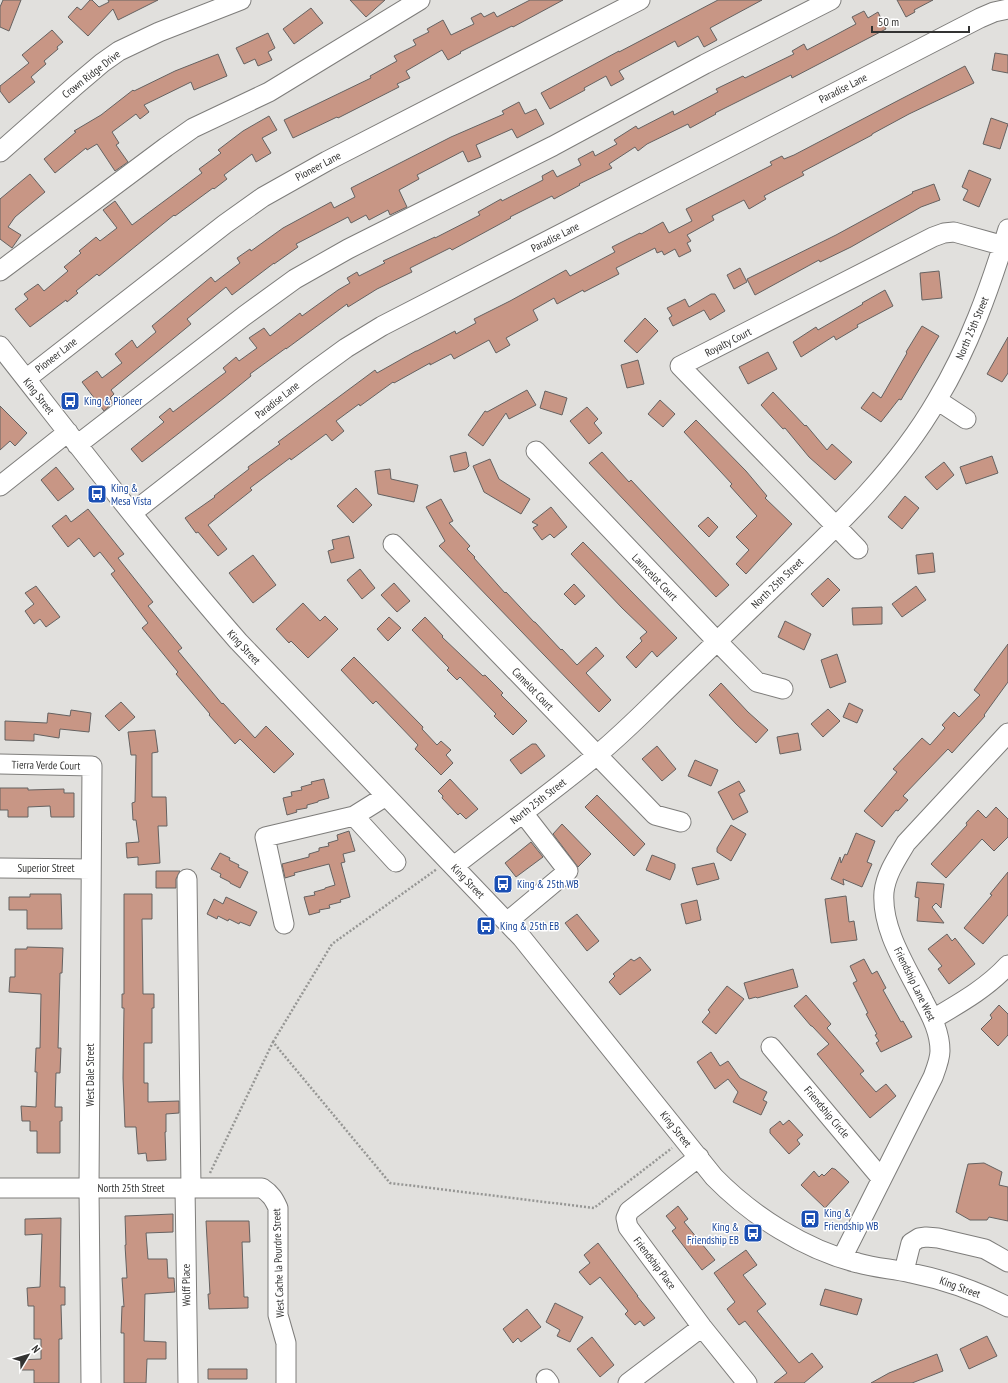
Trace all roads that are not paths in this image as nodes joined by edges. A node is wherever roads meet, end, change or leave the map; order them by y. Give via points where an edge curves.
1 (241, 0) edge
2 (420, 0) edge
3 (640, 0) edge
4 (831, 0) edge
5 (1008, 9) edge
6 (0, 152) edge
7 (1006, 240) edge
8 (0, 272) edge
9 (0, 346) edge
10 (26, 379) junction
11 (938, 400) junction
12 (966, 419) dead end
13 (73, 439) junction
14 (536, 451) dead end
15 (0, 486) edge
16 (132, 513) junction
17 (836, 526) junction
18 (393, 544) dead end
19 (858, 548) dead end
20 (717, 641) junction
21 (783, 689) dead end
22 (1008, 734) edge
23 (597, 755) junction
24 (0, 764) edge
25 (92, 766) joint
26 (386, 796) junction
27 (523, 813) junction
28 (354, 816) junction
29 (681, 822) dead end
30 (396, 862) dead end
31 (451, 863) junction
32 (0, 868) edge
33 (91, 869) junction
34 (187, 879) dead end
35 (507, 922) junction
36 (284, 924) dead end
37 (1008, 965) edge
38 (933, 1019) junction
39 (771, 1047) dead end
40 (699, 1157) junction
41 (881, 1178) junction
42 (0, 1188) edge
43 (89, 1188) junction
44 (193, 1188) junction
45 (262, 1188) joint
46 (842, 1258) junction
47 (1008, 1262) edge
48 (904, 1271) junction
49 (1008, 1307) edge
50 (702, 1327) junction
51 (91, 1383) edge
52 (188, 1383) edge
53 (286, 1383) edge
54 (628, 1383) edge
55 (747, 1383) edge

1 - 6 street, Crown Ridge Drive via 159,32 119,51
2 - 8 street via 269,92 193,128
3 - 10 street, Pioneer Lane via 327,161 263,197
4 - 13 street via 553,146 348,249 295,279
5 - 16 street, Paradise Lane via 980,18 382,326 309,375
7 - 11 street, North 25th Street via 968,341
7 - 17 street, Royalty Court via 954,232 933,237 680,366
9 - 10 street, King Street
10 - 13 street, King Street
11 - 12 street
11 - 17 street, North 25th Street via 878,483
13 - 15 street
13 - 16 street, King Street
14 - 20 street, Launcelot Court
16 - 26 street, King Street via 238,642
17 - 19 street, Royalty Court
17 - 20 street, North 25th Street
18 - 23 street, Camelot Court
20 - 21 street, Launcelot Court via 757,682
20 - 23 street, North 25th Street
22 - 38 street, Friendship Lane West via 906,843 894,861 884,891 886,919 891,935
23 - 27 street, North 25th Street
23 - 29 street, Camelot Court via 656,815
24 - 25 street, Tierra Verde Court
25 - 33 street, West Dale Street
26 - 28 street
26 - 31 street, King Street
27 - 31 street, North 25th Street
27 - 35 street via 568,872
28 - 30 street
28 - 36 street via 265,837
31 - 35 street, King Street
32 - 33 street, Superior Street
33 - 43 street, West Dale Street
34 - 44 street, Wolff Place
35 - 40 street, King Street
37 - 38 street via 977,992
38 - 41 street, Friendship Lane West via 940,1041 938,1064
39 - 41 street, Friendship Circle
40 - 46 street, King Street via 723,1186 772,1225 823,1252
40 - 50 street, Friendship Place via 628,1211 626,1218 628,1227
41 - 46 street, Friendship Lane West
42 - 43 street, North 25th Street
43 - 44 street, North 25th Street
43 - 51 street, West Dale Street
44 - 45 street, North 25th Street
44 - 52 street, Wolff Place
45 - 53 street, West Cache la Pourdre Street via 274,1198 278,1208 278,1315 286,1343
46 - 48 street, King Street
47 - 48 street via 985,1249 926,1237 911,1243
48 - 49 street, King Street via 962,1286
50 - 54 street
50 - 55 street, Friendship Place

